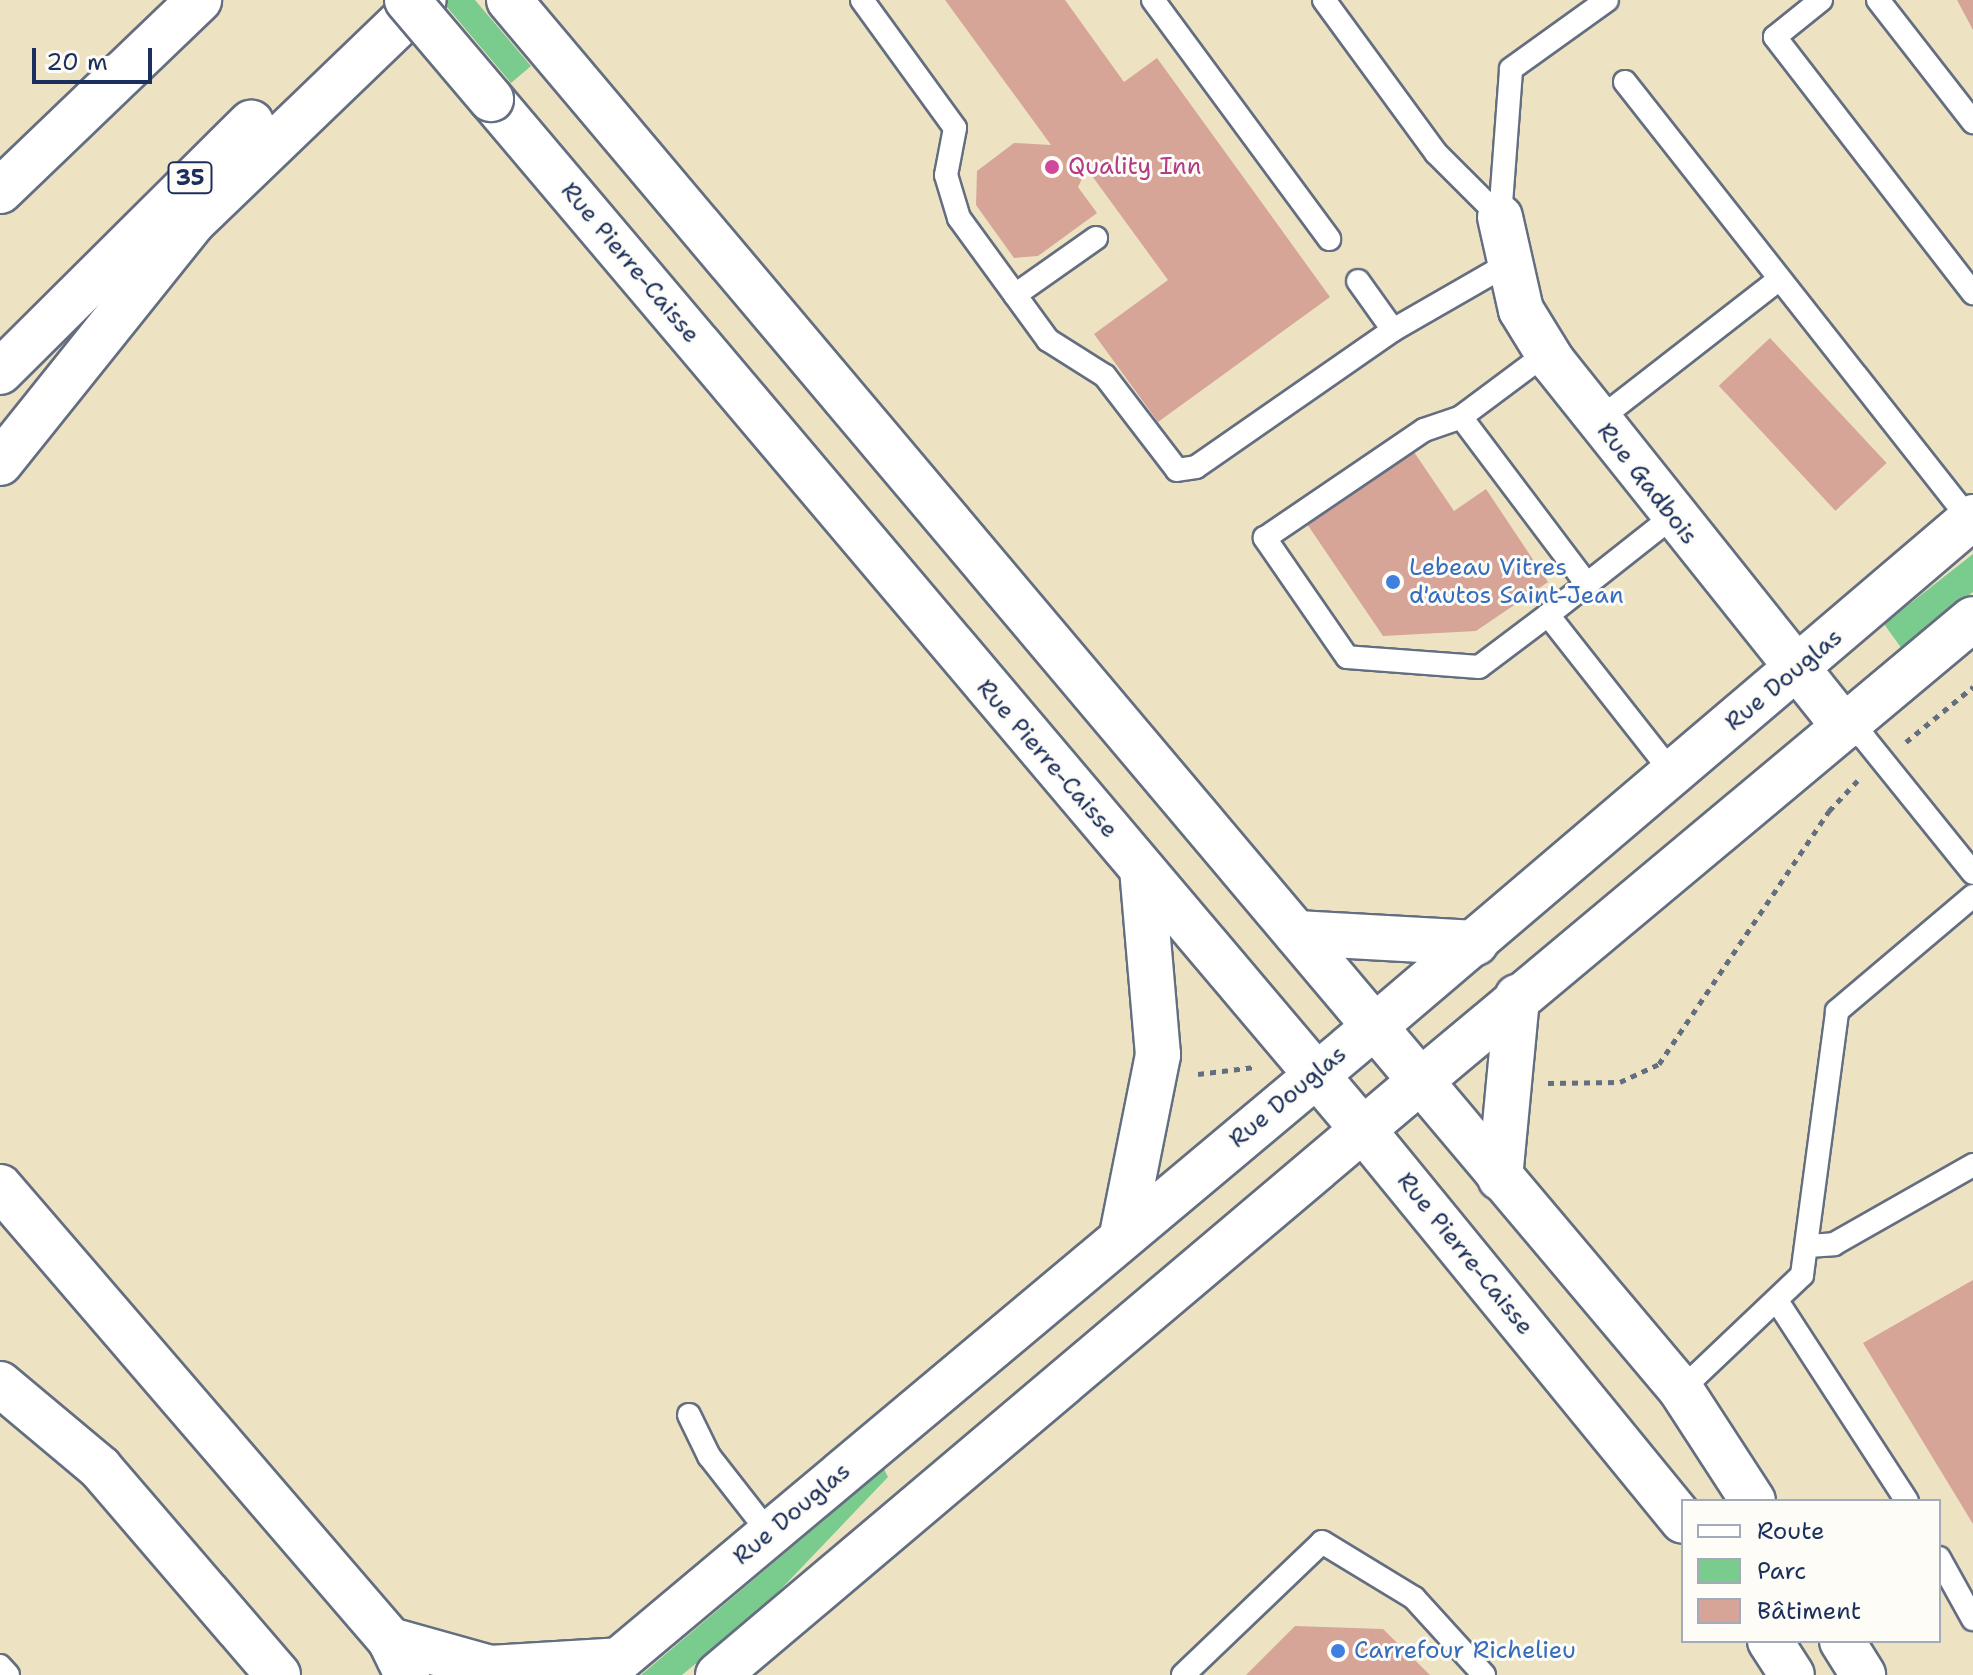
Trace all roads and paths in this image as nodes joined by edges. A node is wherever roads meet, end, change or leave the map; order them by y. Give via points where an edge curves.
1 (199, 0) edge
2 (393, 0) edge
3 (407, 0) edge
4 (424, 0) edge
5 (509, 0) edge
6 (862, 0) edge
7 (1153, 0) edge
8 (1324, 0) edge
9 (1607, 0) edge
10 (1821, 0) edge
11 (1878, 0) edge
12 (1625, 82) dead end
13 (1973, 122) edge
14 (0, 191) edge
15 (1500, 217) junction
16 (1096, 238) dead end
17 (1329, 239) dead end
18 (1508, 264) junction
19 (1778, 280) junction
20 (1358, 281) dead end
21 (1970, 283) edge
22 (1015, 295) junction
23 (1393, 330) junction
24 (1547, 353) junction
25 (0, 372) edge
26 (1461, 417) junction
27 (1597, 421) junction
28 (0, 463) edge
29 (1672, 517) junction
30 (1972, 518) edge
31 (1587, 584) junction
32 (1548, 615) junction
33 (1973, 619) edge
34 (1797, 669) junction
35 (1973, 687) edge
36 (1843, 725) junction
37 (1902, 746) dead end
38 (1674, 775) junction
39 (1862, 776) dead end
40 (1142, 870) junction
41 (1973, 873) edge
42 (1973, 896) edge
43 (1296, 933) junction
44 (1476, 943) junction
45 (1517, 997) junction
46 (1373, 1028) junction
47 (1196, 1074) dead end
48 (1316, 1074) junction
49 (1262, 1078) dead end
50 (1533, 1082) dead end
51 (1418, 1083) junction
52 (1365, 1132) junction
53 (1973, 1165) edge
54 (1500, 1178) junction
55 (0, 1187) edge
56 (1122, 1235) junction
57 (1808, 1246) junction
58 (1779, 1304) junction
59 (0, 1384) edge
60 (1681, 1390) junction
61 (689, 1415) dead end
62 (1752, 1499) edge
63 (1906, 1499) edge
64 (1681, 1519) edge
65 (770, 1534) junction
66 (1941, 1562) edge
67 (1973, 1619) edge
68 (1771, 1643) edge
69 (1843, 1643) edge
70 (398, 1658) edge
71 (0, 1666) edge
72 (610, 1667) edge
73 (8, 1675) edge
74 (278, 1675) edge
75 (718, 1675) edge
76 (1183, 1675) edge
77 (1484, 1675) edge
78 (1792, 1675) edge
79 (1863, 1675) edge

1 - 14 main road
2 - 25 main road, 35 via 196,173
3 - 40 main road, Rue Pierre-Caisse, bridge
4 - 28 main road via 193,222
5 - 43 main road
6 - 22 lane via 955,128 946,175 952,205
7 - 17 lane
8 - 15 lane via 1436,153
9 - 15 lane via 1511,69
10 - 21 lane via 1775,37
11 - 13 lane
12 - 19 lane
15 - 18 main road, Rue Gadbois
16 - 22 lane
18 - 23 lane
18 - 24 main road, Rue Gadbois via 1521,310
19 - 27 lane
19 - 30 lane
20 - 23 lane
22 - 23 lane via 1048,340 1105,376 1166,462 1183,471
24 - 26 lane
24 - 27 main road, Rue Gadbois
26 - 31 lane
26 - 32 lane via 1424,430 1265,538 1347,657 1479,667
27 - 29 main road, Rue Gadbois
29 - 31 lane
29 - 34 main road, Rue Gadbois
30 - 34 main road, Rue Douglas
31 - 32 lane
32 - 38 lane
33 - 36 main road
34 - 36 main road, Rue Gadbois
34 - 38 main road, Rue Douglas
35 - 37 path
36 - 41 lane via 1865,739
36 - 45 main road
38 - 44 main road, Rue Douglas
39 - 50 path via 1829,811 1659,1064 1620,1082
40 - 48 main road, Rue Pierre-Caisse
40 - 56 main road via 1158,1055
42 - 57 lane via 1837,1011
43 - 44 main road
43 - 46 main road
44 - 46 main road, Rue Douglas
45 - 51 main road
45 - 54 main road
46 - 48 main road, Rue Douglas
46 - 51 main road
47 - 49 path via 1253,1066
48 - 52 main road, Rue Pierre-Caisse
48 - 56 main road, Rue Douglas
51 - 52 main road
51 - 54 main road
52 - 64 main road, Rue Pierre-Caisse
52 - 75 main road
53 - 57 lane via 1834,1244
54 - 60 main road
55 - 70 main road
56 - 65 main road, Rue Douglas
57 - 58 lane via 1802,1275
58 - 60 lane
58 - 63 lane
59 - 74 main road via 100,1468
60 - 62 main road
61 - 65 lane via 709,1456
65 - 72 main road, Rue Douglas
66 - 67 lane
68 - 78 main road
69 - 79 main road
70 - 72 main road via 490,1668
71 - 73 lane
76 - 77 lane via 1322,1542 1414,1598

